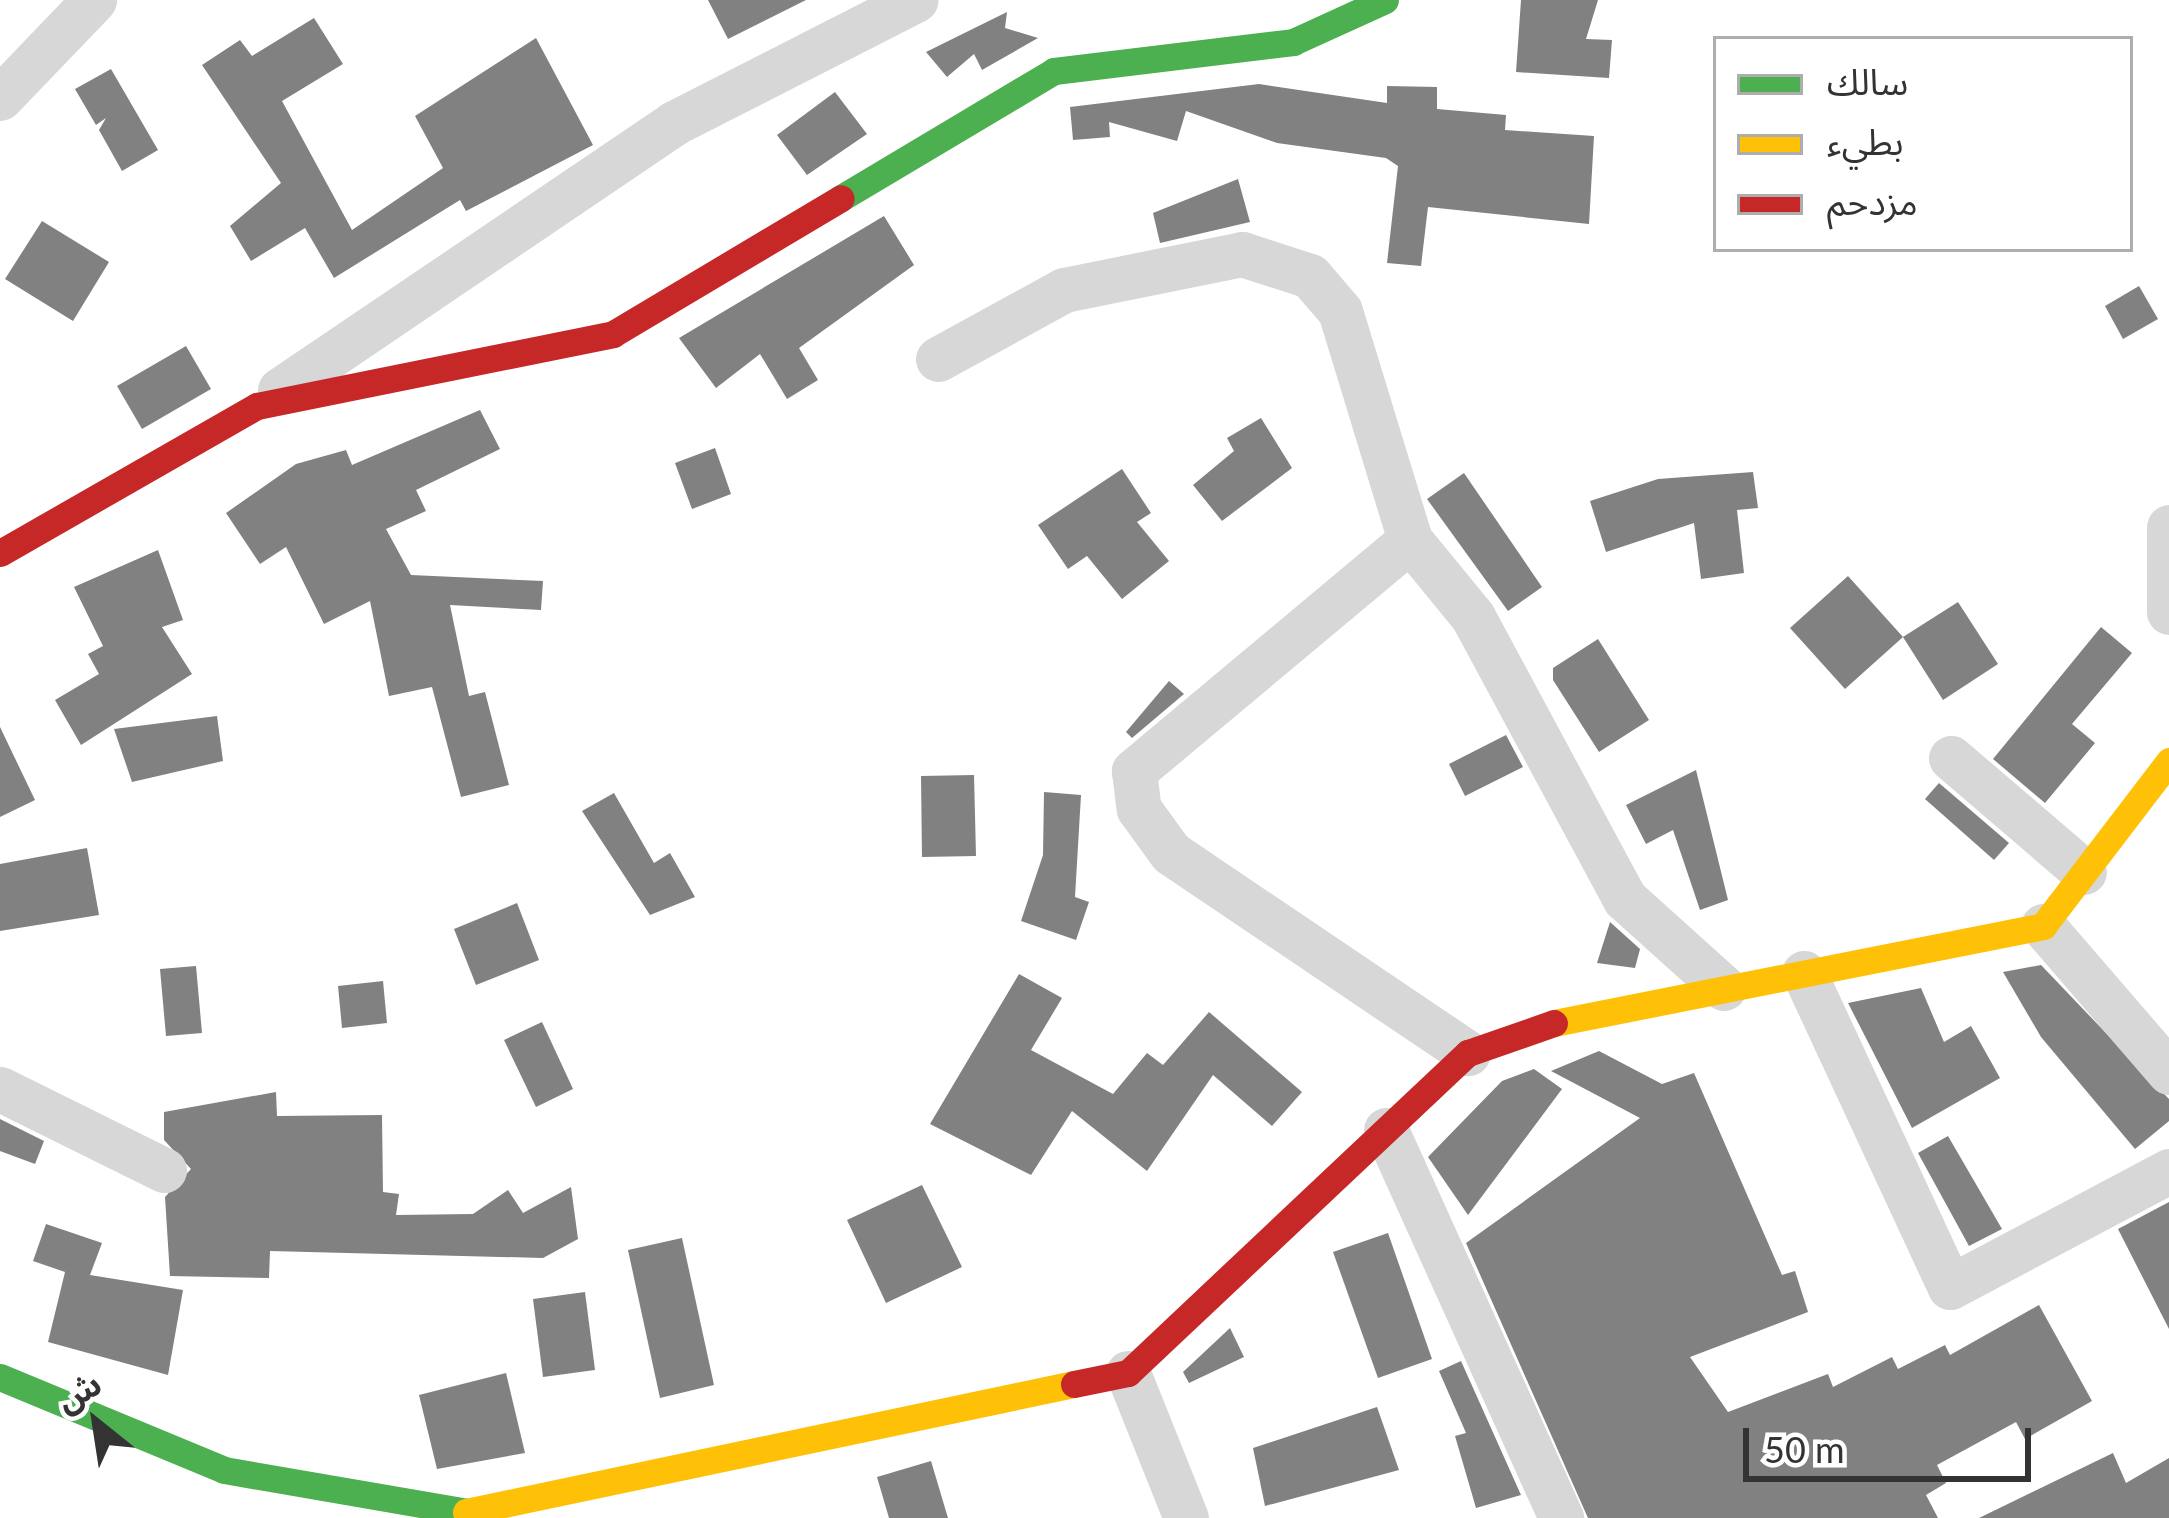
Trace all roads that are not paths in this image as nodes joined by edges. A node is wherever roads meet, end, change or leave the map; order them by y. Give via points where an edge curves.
1 (94, 0) edge
2 (915, 0) edge
3 (1385, 0) edge
4 (0, 98) edge
5 (938, 359) dead end
6 (257, 406) junction
7 (2169, 527) edge
8 (1409, 540) junction
9 (2, 548) edge
10 (2169, 612) edge
11 (1951, 758) dead end
12 (2169, 760) edge
13 (2084, 872) junction
14 (2043, 926) junction
15 (1804, 973) junction
16 (1724, 988) junction
17 (1468, 1053) junction
18 (2169, 1072) edge
19 (0, 1089) edge
20 (1386, 1130) junction
21 (164, 1170) dead end
22 (2169, 1171) edge
23 (1128, 1373) junction
24 (0, 1377) edge
25 (1186, 1518) edge
26 (1561, 1518) edge

1 - 4 street
2 - 6 street via 674,123
3 - 6 street via 1293,42 1054,71 613,334
5 - 8 street via 1064,290 1242,254 1310,276 1340,311
6 - 9 street
7 - 10 street
8 - 16 street via 1473,617 1625,899
8 - 17 street via 1134,771 1138,809 1172,853
11 - 13 street
12 - 13 street
13 - 14 street
14 - 15 street
14 - 18 street
15 - 16 street
15 - 22 street via 1950,1287
16 - 17 street via 1558,1021
17 - 20 street
19 - 21 street
20 - 23 street
20 - 26 street
23 - 24 street via 466,1512 224,1470
23 - 25 street

